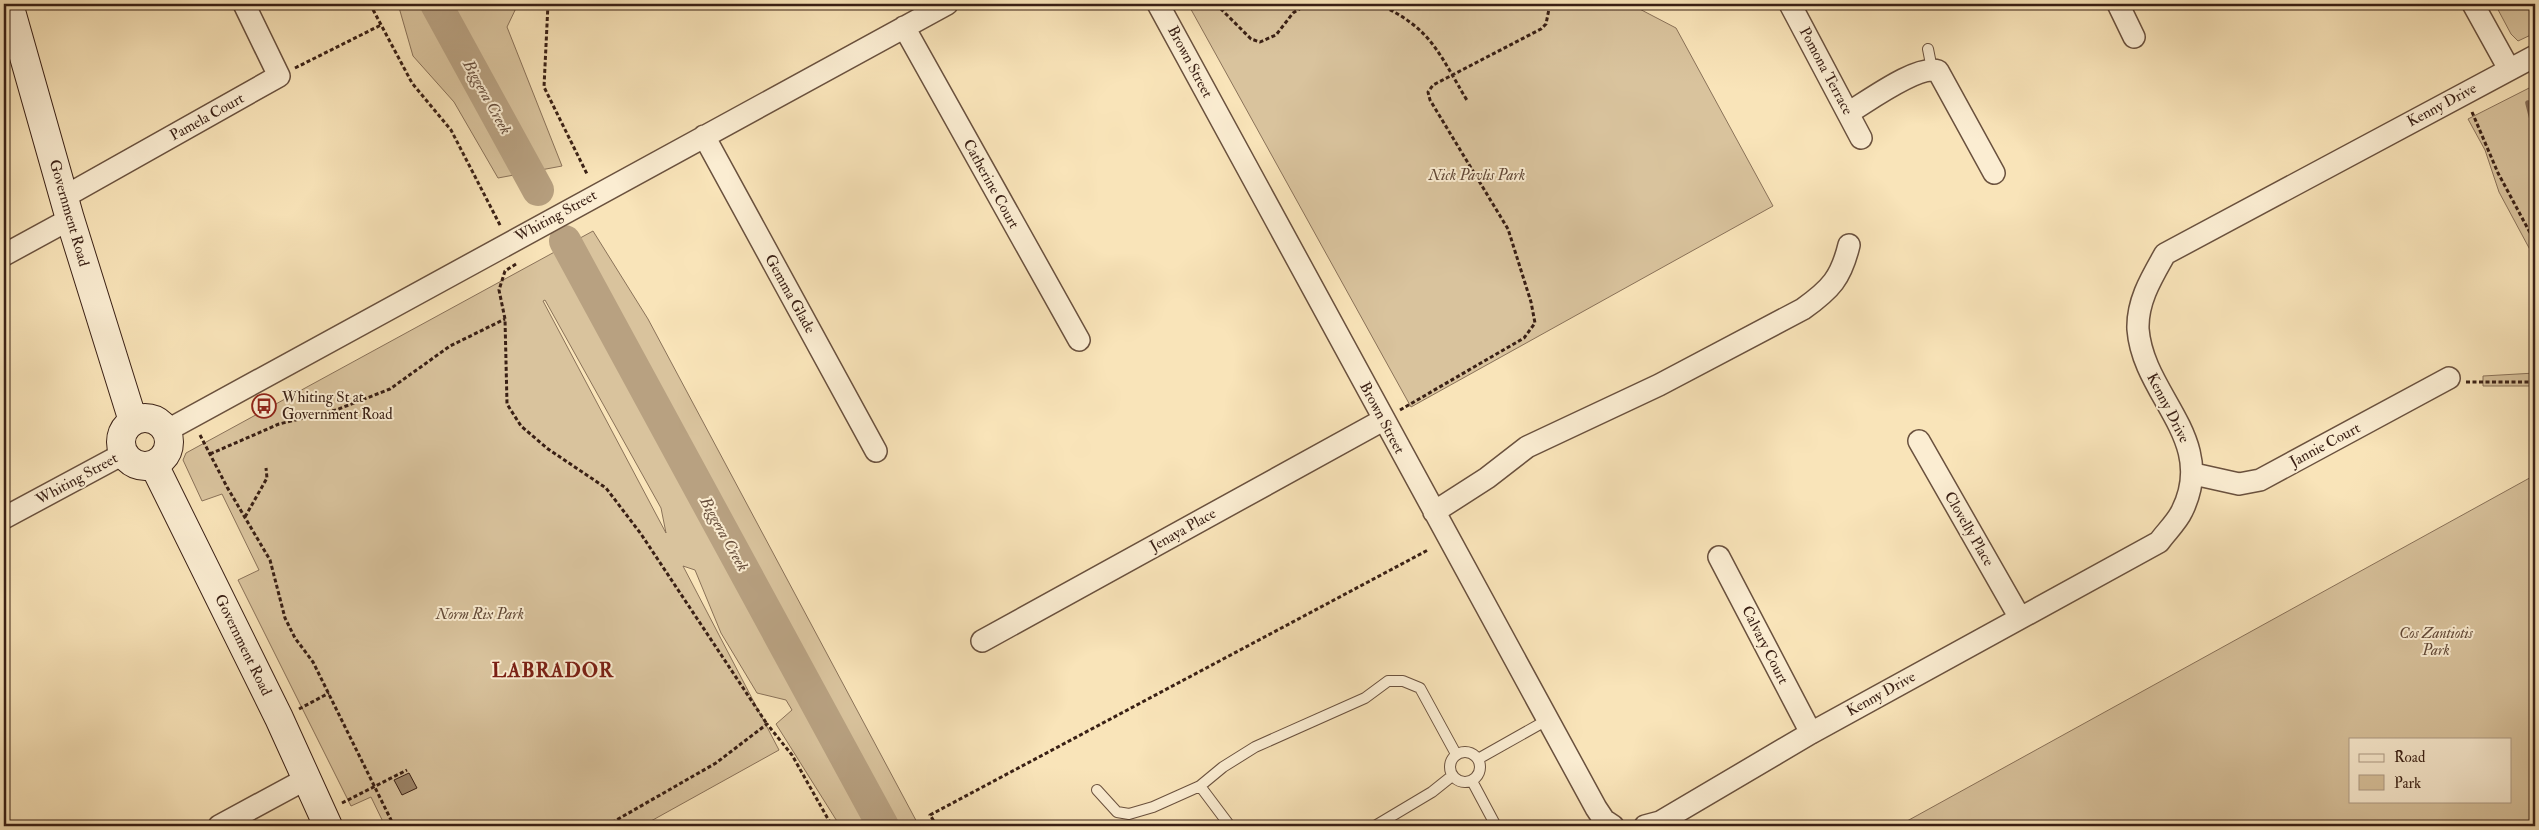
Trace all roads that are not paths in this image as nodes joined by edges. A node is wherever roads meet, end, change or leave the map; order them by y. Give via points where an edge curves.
1 (9, 4) edge
2 (244, 4) edge
3 (947, 4) edge
4 (1158, 4) edge
5 (1790, 4) edge
6 (2118, 4) edge
7 (2474, 4) edge
8 (904, 27) junction
9 (2134, 37) dead end
10 (2535, 56) edge
11 (2509, 69) junction
12 (1848, 113) junction
13 (704, 136) junction
14 (1861, 138) dead end
15 (1994, 172) dead end
16 (67, 208) junction
17 (1849, 245) dead end
18 (4, 255) edge
19 (1079, 340) dead end
20 (2449, 378) road end
21 (133, 420) junction
22 (1383, 420) junction
23 (166, 430) junction
24 (1919, 441) dead end
25 (876, 452) dead end
26 (123, 454) junction
27 (154, 464) junction
28 (2194, 474) junction
29 (1434, 512) junction
30 (4, 518) edge
31 (1719, 556) dead end
32 (2020, 618) junction
33 (982, 640) dead end
34 (1549, 719) junction
35 (1811, 733) junction
36 (1456, 754) junction
37 (1478, 759) junction
38 (1452, 776) junction
39 (306, 779) junction
40 (1472, 781) junction
41 (1200, 786) junction
42 (1097, 790) dead end
43 (332, 816) edge
44 (219, 826) edge
45 (1230, 826) edge
46 (1375, 826) edge
47 (1496, 826) edge
48 (1613, 826) edge
49 (1645, 826) edge

1 - 16 main road, Government Road
2 - 16 street, Pamela Court via 279,76
3 - 8 street, Whiting Street
4 - 22 street, Brown Street
5 - 12 street, Pomona Terrace
6 - 9 street
7 - 11 street
8 - 13 street, Whiting Street
8 - 19 street, Catherine Court
10 - 11 street, Kenny Drive
11 - 28 street, Kenny Drive via 2166,254 2144,291 2138,328 2147,365 2188,443
12 - 14 street, Pomona Terrace
12 - 15 street via 1918,72 1930,59
13 - 23 street, Whiting Street
13 - 25 street, Gemma Glade
16 - 18 street, Pamela Court
16 - 21 main road, Government Road
17 - 29 street via 1843,268 1835,282 1802,309 1659,385 1527,447
20 - 28 street, Jannie Court via 2260,480 2239,484
21 - 23 main road via 148,418 162,424
21 - 26 main road via 121,435
22 - 29 street, Brown Street
22 - 33 street, Jenaya Place
23 - 27 main road via 169,446 166,454
24 - 32 street, Clovelly Place
26 - 27 main road via 136,465
26 - 30 street, Whiting Street
27 - 39 main road, Government Road
28 - 32 street, Kenny Drive via 2182,512 2159,542
29 - 34 street, Brown Street
31 - 35 street, Calvary Court
32 - 35 street, Kenny Drive
34 - 37 lane
34 - 48 street, Brown Street via 1596,808
35 - 49 street, Kenny Drive via 1660,822
36 - 37 lane via 1469,752
36 - 38 lane via 1450,765
36 - 41 lane via 1420,688 1403,681 1388,681 1365,698 1255,747
37 - 40 lane via 1480,772
38 - 40 lane via 1461,782
38 - 46 lane via 1432,792
39 - 43 main road, Government Road
39 - 44 street
40 - 47 lane
41 - 42 lane via 1129,814 1117,812
41 - 45 lane

